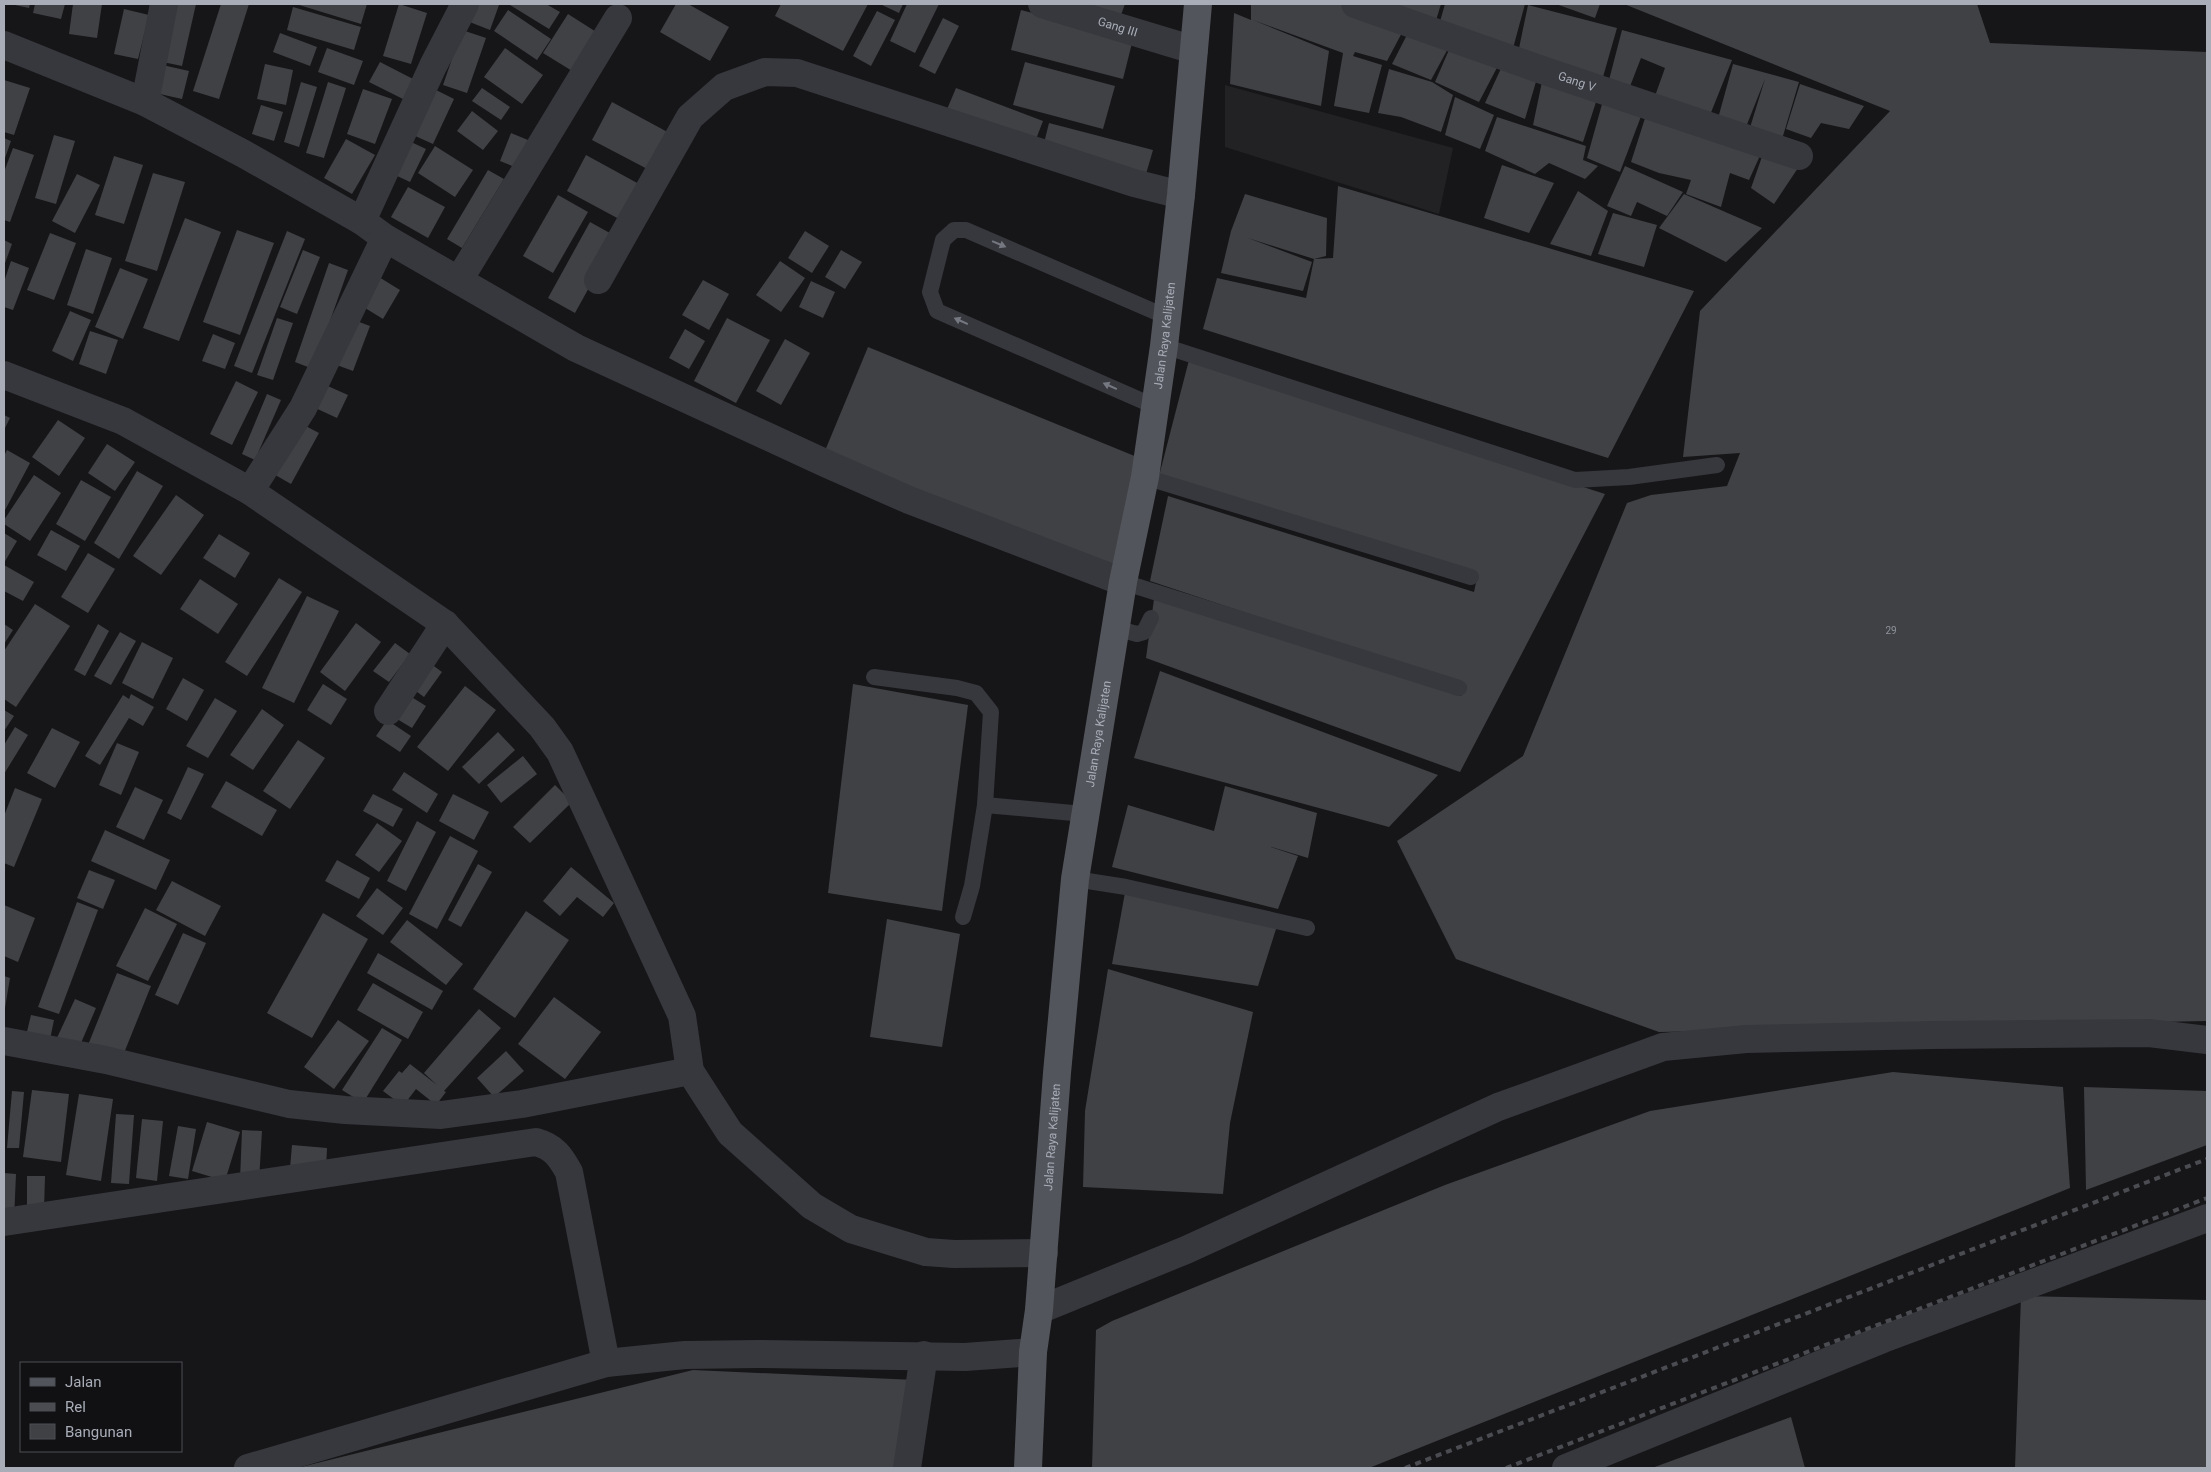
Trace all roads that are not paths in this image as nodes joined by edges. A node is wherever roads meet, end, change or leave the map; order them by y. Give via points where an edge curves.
1 (164, 4) edge
2 (465, 4) edge
3 (1042, 4) edge
4 (1198, 4) edge
5 (1355, 4) edge
6 (618, 18) dead end
7 (4, 45) edge
8 (1194, 50) junction
9 (145, 102) junction
10 (1799, 156) dead end
11 (1182, 195) junction
12 (362, 222) junction
13 (385, 238) junction
14 (459, 280) junction
15 (598, 280) dead end
16 (1167, 317) junction
17 (1164, 346) junction
18 (4, 375) edge
19 (1154, 406) junction
20 (1717, 465) dead end
21 (1145, 477) junction
22 (252, 487) junction
23 (1471, 577) dead end
24 (1123, 582) junction
25 (1151, 618) dead end
26 (445, 624) junction
27 (1115, 628) junction
28 (874, 677) dead end
29 (1458, 688) dead end
30 (388, 711) dead end
31 (985, 805) junction
32 (1084, 814) junction
33 (1075, 879) junction
34 (964, 917) dead end
35 (1307, 928) dead end
36 (2207, 1040) edge
37 (4, 1041) edge
38 (690, 1071) junction
39 (2207, 1218) edge
40 (4, 1222) edge
41 (1044, 1253) junction
42 (1040, 1310) junction
43 (1033, 1352) junction
44 (924, 1355) junction
45 (606, 1363) junction
46 (248, 1468) edge
47 (907, 1468) edge
48 (1028, 1468) edge
49 (1566, 1468) edge

1 - 9 street
2 - 12 street
3 - 8 street, Gang III
4 - 8 main road, Jalan Raya Kalijaten
5 - 10 street, Gang V
6 - 14 street
7 - 9 street
8 - 11 main road, Jalan Raya Kalijaten
9 - 12 street
11 - 15 street via 1134,183 797,73 765,72 724,87 690,117
11 - 16 main road, Jalan Raya Kalijaten
12 - 13 street
13 - 14 street
13 - 22 street via 303,408
14 - 24 street via 576,348 825,464 909,500
16 - 17 main road, Jalan Raya Kalijaten
19 -> 16 lane via 937,310 930,292 943,240 954,230 966,230
17 - 19 main road, Jalan Raya Kalijaten
17 - 20 lane via 1203,356 1575,480 1629,477
18 - 22 street via 123,421
19 - 21 main road, Jalan Raya Kalijaten
21 - 23 lane
21 - 24 main road, Jalan Raya Kalijaten
22 - 26 street
24 - 27 main road, Jalan Raya Kalijaten
24 - 29 lane
25 - 27 lane via 1144,632 1137,634
26 - 30 street
26 - 38 street via 542,727 560,752 682,1016
27 - 32 main road, Jalan Raya Kalijaten
28 - 31 lane via 976,693 991,712
31 - 32 lane
31 - 34 lane
32 - 33 main road, Jalan Raya Kalijaten
33 - 35 lane via 1126,887
33 - 41 main road, Jalan Raya Kalijaten
36 - 42 street via 2149,1033 1943,1035 1746,1039 1663,1047 1498,1107 1186,1250
37 - 38 street via 106,1060 289,1104 441,1115 522,1104
38 - 41 street via 730,1133 812,1206 851,1229 926,1252
39 - 49 street via 1883,1339
40 - 45 street via 536,1142 550,1146 569,1172
41 - 42 main road, Jalan Raya Kalijaten
42 - 43 main road, Jalan Raya Kalijaten
43 - 44 street via 965,1357
43 - 48 main road, Jalan Raya Kalijaten
44 - 45 street via 703,1355
44 - 47 street
45 - 46 street

